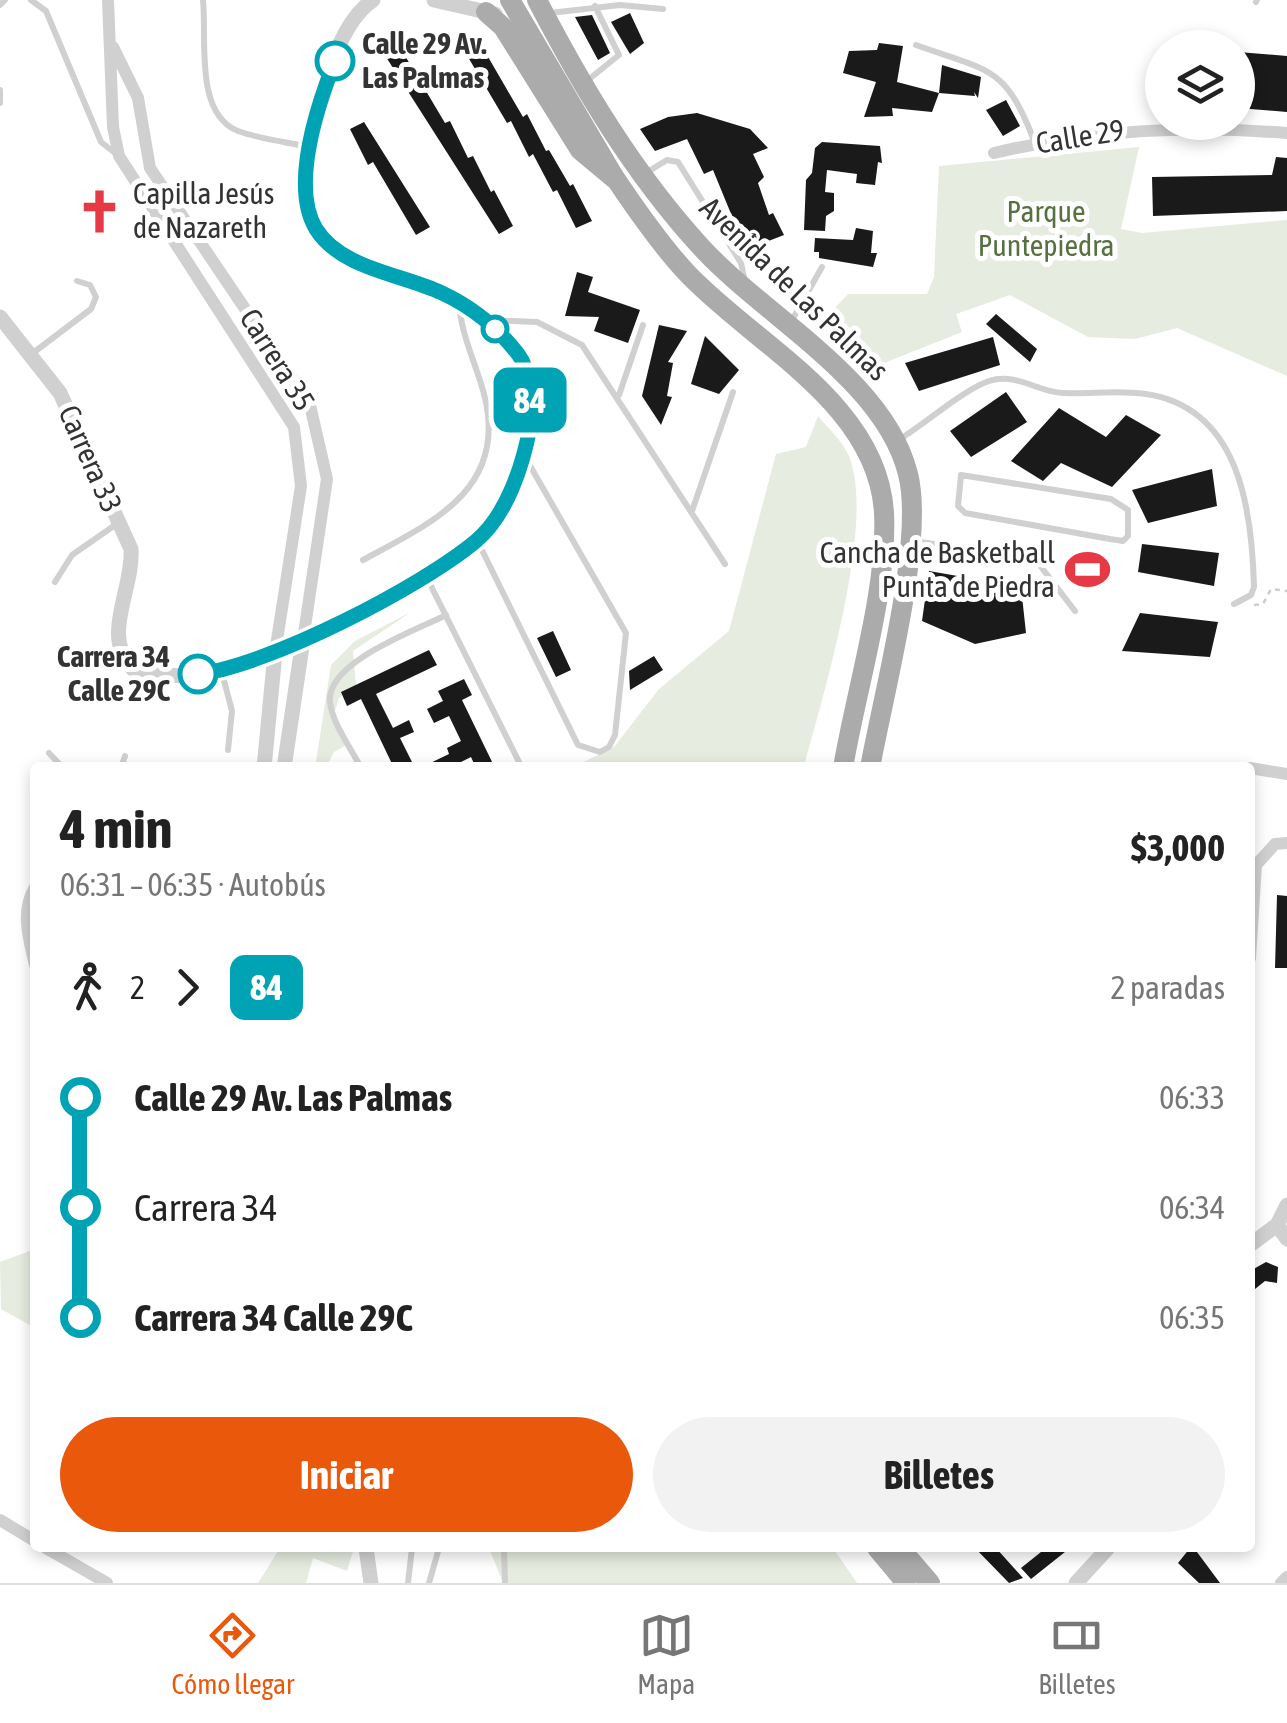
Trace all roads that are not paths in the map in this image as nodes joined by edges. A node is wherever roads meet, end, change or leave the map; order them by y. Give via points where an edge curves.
1 (31, 0) edge
2 (108, 0) edge
3 (204, 0) edge
4 (374, 0) edge
5 (434, 0) edge
6 (510, 0) edge
7 (595, 6) junction
8 (486, 8) edge
9 (663, 10) dead end
10 (544, 14) edge
11 (111, 43) junction
12 (916, 45) dead end
13 (582, 83) junction
14 (0, 90) edge
15 (0, 102) edge
16 (1287, 133) edge
17 (1036, 143) junction
18 (310, 147) junction
19 (994, 152) dead end
20 (119, 156) junction
21 (644, 175) junction
22 (615, 177) junction
23 (822, 268) dead end
24 (76, 281) dead end
25 (744, 288) junction
26 (459, 302) junction
27 (0, 317) edge
28 (486, 320) junction
29 (643, 325) dead end
30 (788, 328) junction
31 (31, 354) junction
32 (733, 392) dead end
33 (618, 396) junction
34 (896, 441) junction
35 (525, 456) junction
36 (692, 512) junction
37 (119, 522) junction
38 (1128, 536) joint
39 (477, 540) junction
40 (911, 540) junction
41 (363, 560) dead end
42 (726, 564) dead end
43 (314, 568) junction
44 (287, 570) junction
45 (425, 574) junction
46 (54, 582) dead end
47 (1234, 604) dead end
48 (1074, 611) dead end
49 (446, 616) junction
50 (303, 640) junction
51 (274, 653) junction
52 (222, 672) junction
53 (228, 750) dead end
54 (49, 754) dead end
55 (125, 756) dead end
56 (58, 762) edge
57 (124, 762) edge
58 (265, 762) edge
59 (285, 762) edge
60 (357, 762) edge
61 (519, 762) edge
62 (844, 762) edge
63 (871, 762) edge
64 (1255, 769) edge
65 (1287, 774) edge
66 (1287, 843) edge
67 (1255, 878) edge
68 (30, 897) edge
69 (30, 945) edge
70 (1287, 1206) edge
71 (1282, 1233) edge
72 (1255, 1243) edge
73 (0, 1520) edge
74 (30, 1538) edge
75 (53, 1552) edge
76 (367, 1552) edge
77 (412, 1552) edge
78 (438, 1552) edge
79 (504, 1552) edge
80 (880, 1552) edge
81 (903, 1552) edge
82 (1104, 1552) edge
83 (1287, 1577) edge
84 (107, 1583) edge
85 (371, 1583) edge
86 (408, 1583) edge
87 (429, 1583) edge
88 (505, 1583) edge
89 (906, 1583) edge
90 (930, 1583) edge
91 (1076, 1583) edge
92 (1280, 1583) edge

1 - 20 lane via 46,11 101,142
2 - 11 street, Carrera 35
3 - 18 lane via 208,86 221,120 237,131
4 - 18 street via 350,22
5 - 8 street
6 - 22 main road, Avenida de Las Palmas, bridge
7 - 9 lane
7 - 10 lane
7 - 13 lane via 619,55
8 - 10 street
8 - 22 main road via 580,150
10 - 13 main road, Avenida de Las Palmas
11 - 20 street, Carrera 35
11 - 43 street, Carrera 35 via 138,98 150,168 310,405 327,479
12 - 17 lane via 1002,81 1016,95
13 - 21 main road, Avenida de Las Palmas
14 - 15 lane
16 - 17 street, Calle 29 via 1127,129
17 - 19 street, Calle 29
18 - 26 street via 308,210 327,244
20 - 44 street, Carrera 35 via 294,427 301,486
21 - 25 main road, Avenida de Las Palmas via 698,245
21 - 25 lane via 666,160 678,162 741,263
22 - 62 main road, Avenida de Las Palmas via 686,272 844,418 876,476 884,508 882,558
23 - 30 lane
24 - 31 lane via 90,285 92,309
25 - 30 main road, Avenida de Las Palmas
26 - 28 street
26 - 41 lane via 490,419 488,439 456,505
27 - 31 street, Carrera 33
28 - 33 lane via 538,322 563,332 596,361
28 - 35 street via 521,358 529,384
29 - 33 lane
30 - 34 main road, Avenida de Las Palmas via 866,398
31 - 37 street, Carrera 33 via 60,392
32 - 36 lane
33 - 36 lane
34 - 40 main road, Avenida de Las Palmas via 909,475
34 - 47 lane via 981,384 1002,378 1058,393 1118,392 1176,403 1210,424 1237,470 1250,520 1254,588
35 - 39 street
35 - 39 lane via 626,633 609,747 600,752 578,746
36 - 42 lane
37 - 46 lane via 72,554
37 - 52 street, Carrera 33 via 132,572 118,617 122,653 133,669
38 - 38 lane via 1128,510 1111,499 961,475 958,506 964,513 1122,541
39 - 45 street
40 - 48 lane via 1035,559
40 - 63 main road, Avenida de Las Palmas
43 - 44 street
43 - 50 street, Carrera 35
44 - 51 street, Carrera 35
45 - 49 lane
45 - 50 street
49 - 60 lane via 360,660 335,681 330,707
49 - 61 lane
50 - 51 street
50 - 59 street, Carrera 35
51 - 52 street
51 - 58 street, Carrera 35
52 - 53 lane via 232,711
54 - 56 lane
55 - 57 lane
64 - 65 street
66 - 67 street via 1274,844 1256,865
68 - 69 street
70 - 71 street
71 - 72 street
73 - 74 street
75 - 84 street
76 - 85 street
77 - 86 lane
78 - 87 lane
79 - 88 lane
80 - 89 main road
81 - 90 main road
82 - 91 street
83 - 92 street

